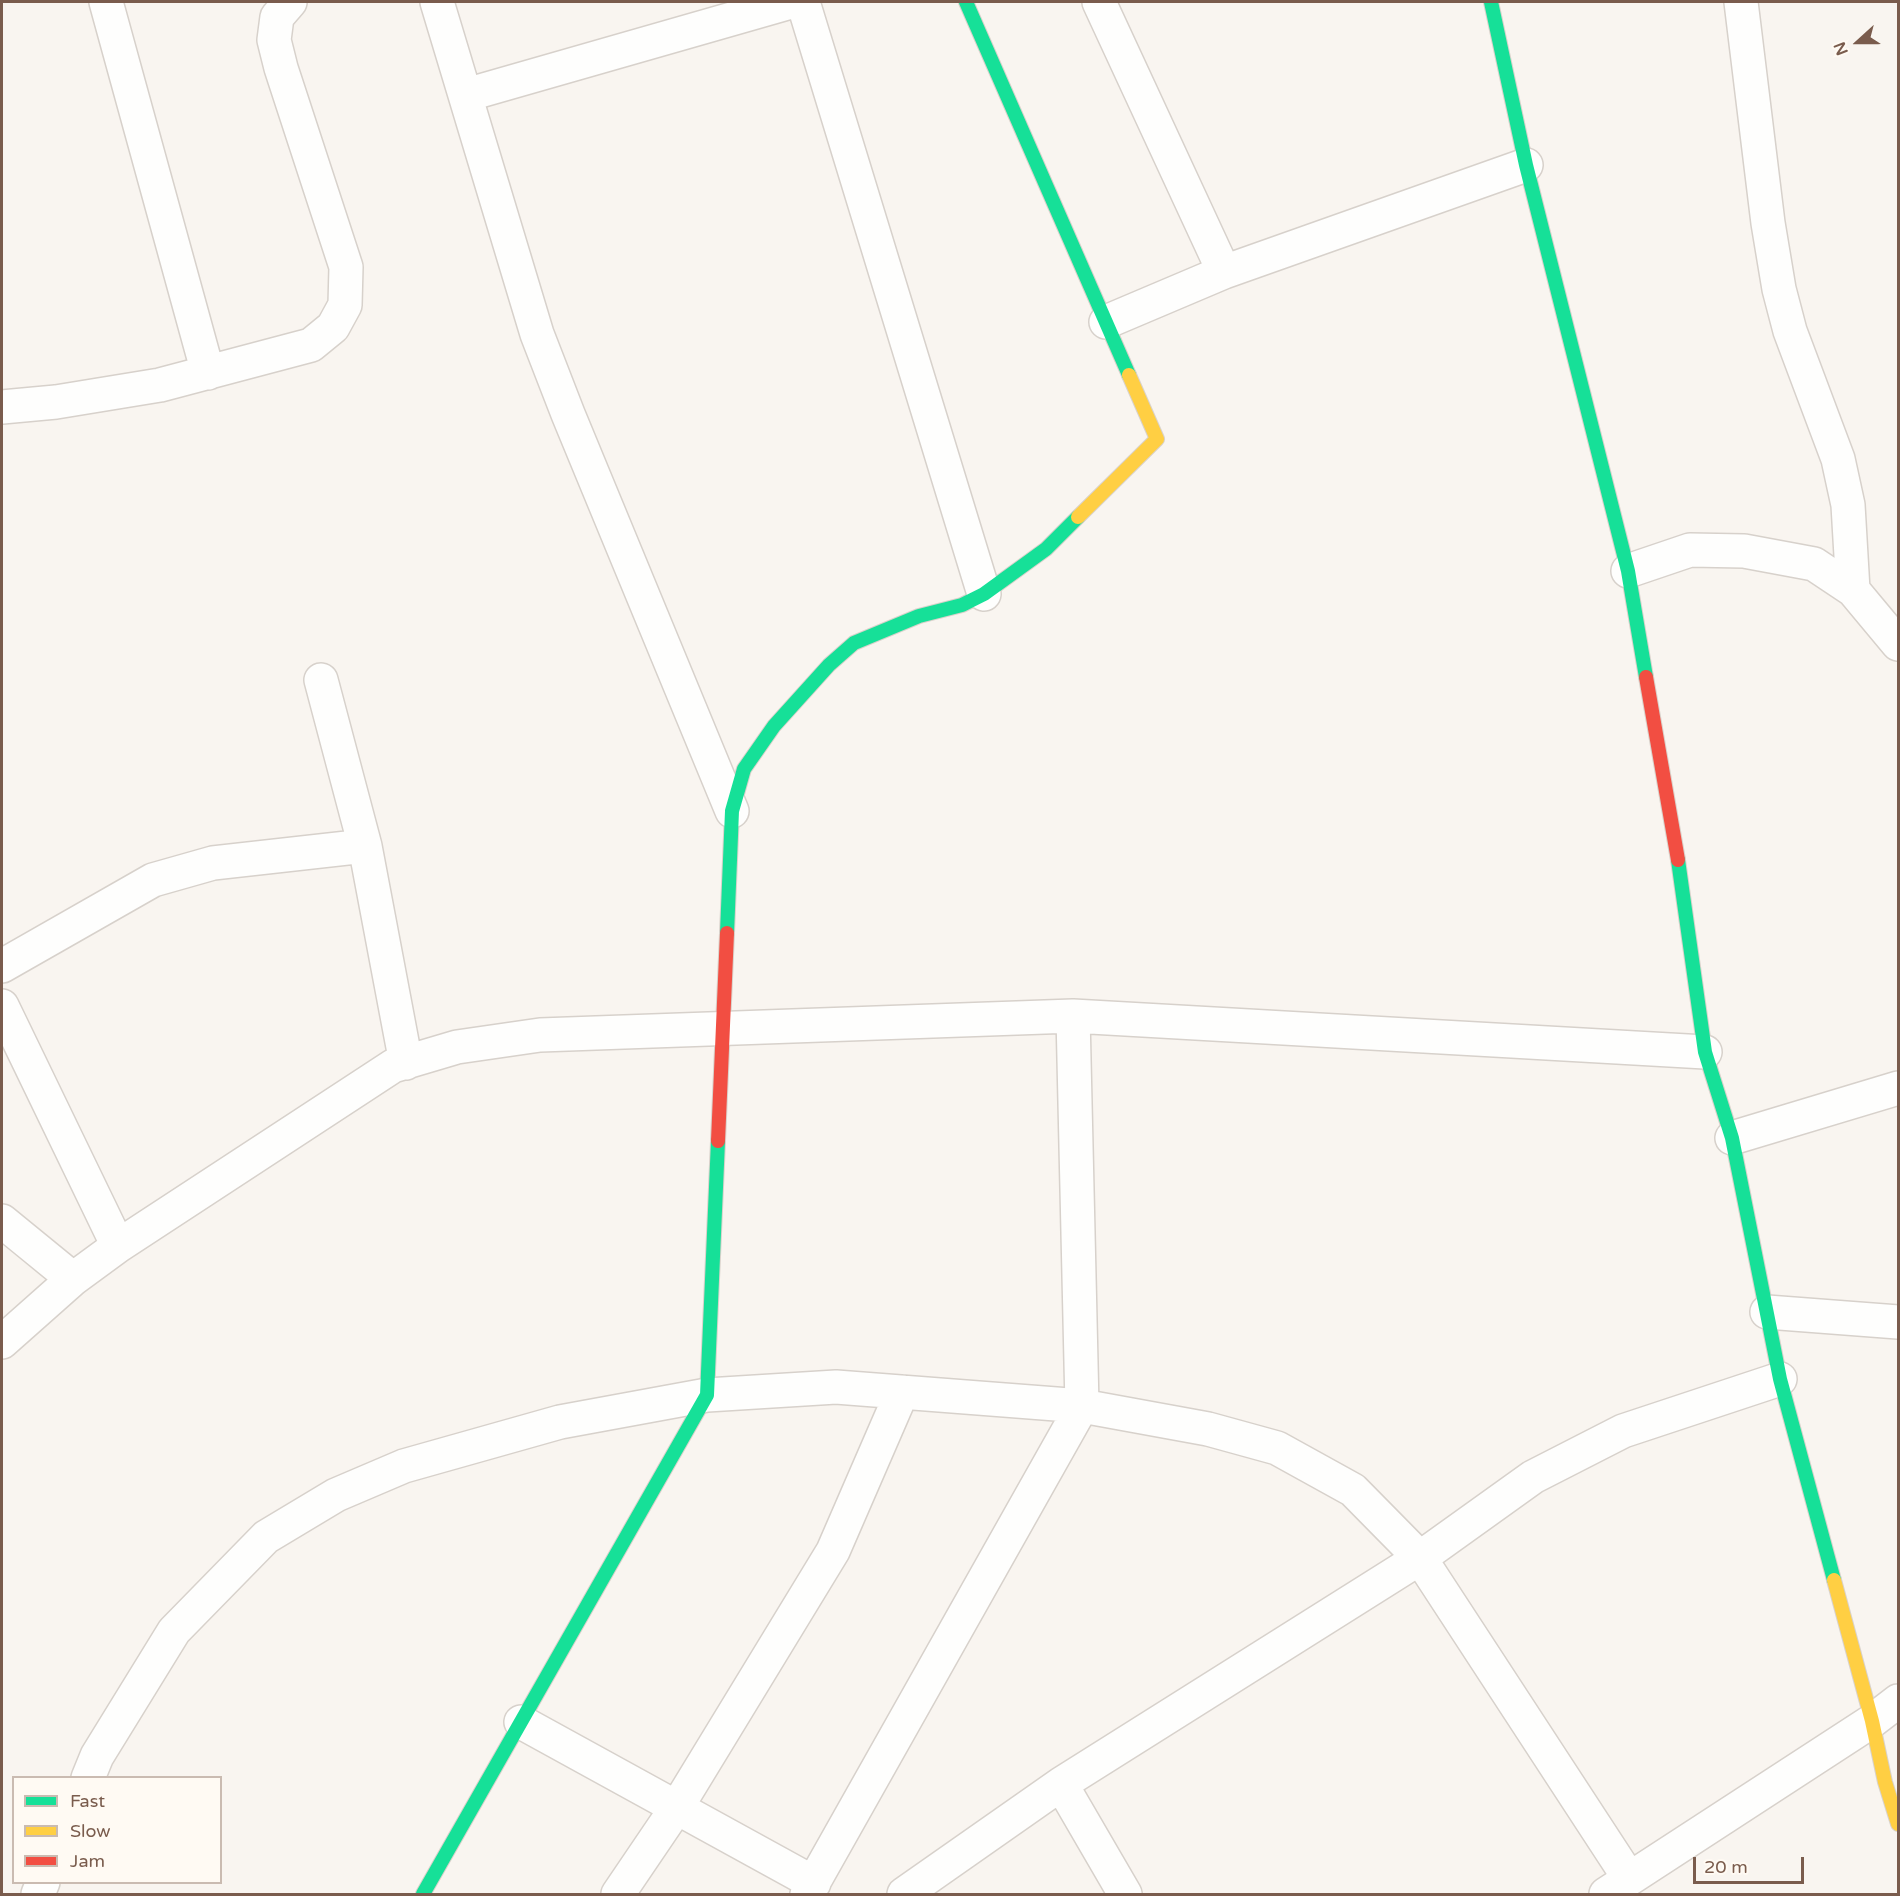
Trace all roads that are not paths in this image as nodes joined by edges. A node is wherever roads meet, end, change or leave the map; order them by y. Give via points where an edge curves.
1 (106, 2) edge
2 (290, 2) edge
3 (437, 2) edge
4 (791, 2) edge
5 (803, 2) edge
6 (966, 2) edge
7 (1099, 2) edge
8 (1491, 2) edge
9 (1741, 2) edge
10 (466, 95) junction
11 (1526, 165) junction
12 (1224, 272) junction
13 (1106, 322) junction
14 (208, 373) junction
15 (2, 407) edge
16 (1628, 570) junction
17 (1853, 590) junction
18 (984, 594) junction
19 (1887, 610) edge
20 (1899, 644) edge
21 (321, 680) dead end
22 (732, 811) junction
23 (364, 846) junction
24 (2, 966) edge
25 (2, 1006) edge
26 (1073, 1016) junction
27 (723, 1029) junction
28 (1705, 1052) junction
29 (406, 1063) junction
30 (1899, 1088) edge
31 (1732, 1138) junction
32 (2, 1221) edge
33 (118, 1246) junction
34 (73, 1279) junction
35 (1767, 1312) junction
36 (1899, 1322) edge
37 (2, 1342) edge
38 (1780, 1379) junction
39 (902, 1392) junction
40 (707, 1395) junction
41 (1082, 1406) junction
42 (1420, 1558) junction
43 (1899, 1701) edge
44 (521, 1722) junction
45 (1880, 1728) junction
46 (89, 1776) edge
47 (1062, 1784) junction
48 (677, 1807) junction
49 (1899, 1824) edge
50 (1617, 1886) edge
51 (810, 1889) edge
52 (423, 1894) edge
53 (618, 1894) edge
54 (904, 1894) edge
55 (1125, 1894) edge

1 - 14 street
2 - 14 street via 277,17 274,40 346,267 345,305 333,327 310,345
3 - 10 street
4 - 10 street
5 - 18 street
6 - 13 street
7 - 12 street
8 - 11 street
9 - 17 street via 1779,289 1790,331 1838,459 1848,505
10 - 22 street via 537,334
11 - 12 street
11 - 16 street
12 - 13 street
13 - 18 street via 1157,439 1046,549
14 - 15 street via 106,395
16 - 17 street via 1690,550 1744,551 1814,564
16 - 28 street via 1680,871
17 - 19 street
18 - 22 street via 854,643 774,726 744,769
19 - 20 street
21 - 23 street
22 - 27 street
23 - 24 street via 213,863 153,880
23 - 29 street
25 - 33 street
26 - 27 street
26 - 28 street
26 - 41 street
27 - 29 street via 540,1035 457,1047
27 - 40 street
28 - 31 street
29 - 33 street via 393,1066
30 - 31 street
31 - 35 street
32 - 34 street
33 - 34 street
34 - 37 street
35 - 36 street
35 - 38 street
38 - 42 street via 1623,1431 1533,1477
38 - 45 street
39 - 40 street via 836,1387
39 - 41 street
39 - 48 street via 833,1551
40 - 44 street
40 - 46 street via 560,1422 404,1466 336,1495 266,1537 174,1631 97,1756
41 - 42 street via 1209,1428 1277,1448 1353,1490
41 - 51 street
42 - 47 street
42 - 50 street
43 - 45 street
44 - 48 street
44 - 52 street
45 - 49 street via 1885,1782
45 - 50 street
47 - 54 street
47 - 55 street
48 - 51 street
48 - 53 street

